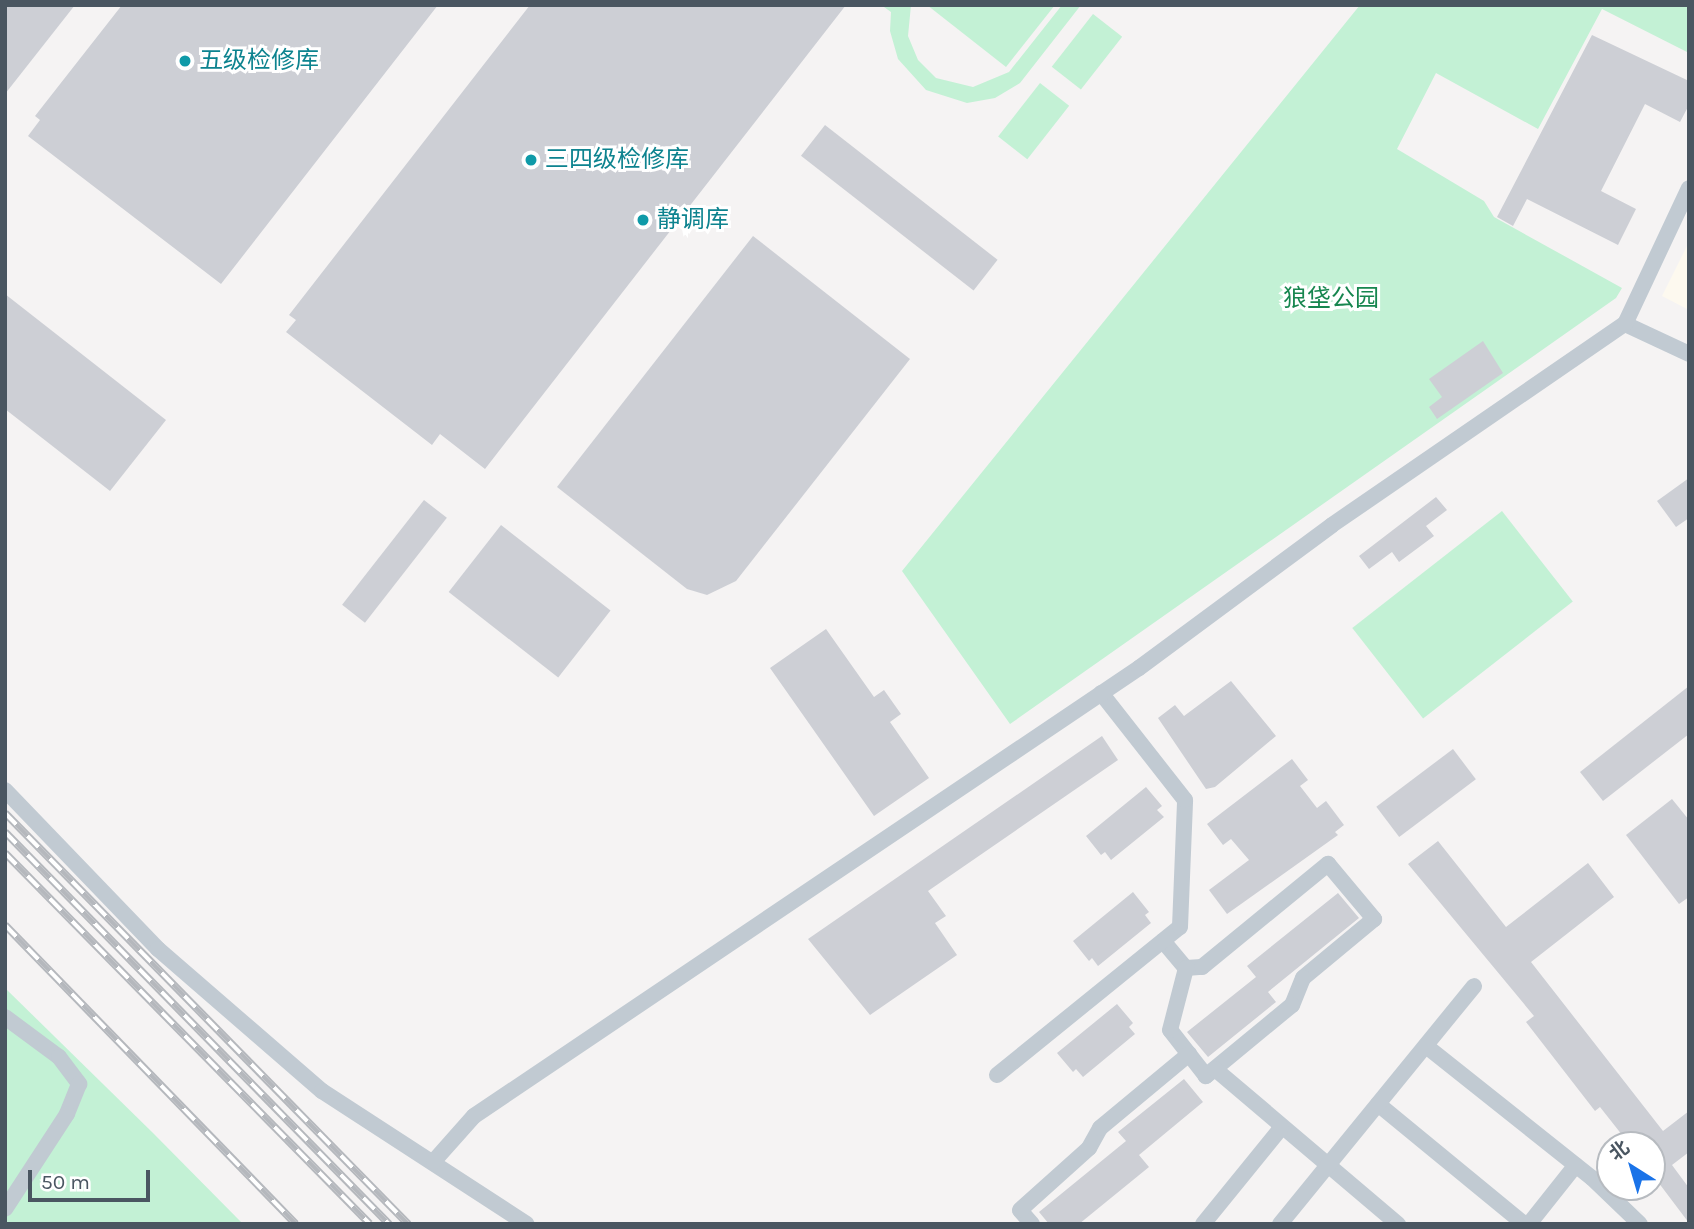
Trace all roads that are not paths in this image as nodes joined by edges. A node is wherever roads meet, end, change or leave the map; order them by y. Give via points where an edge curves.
1 (1689, 188) edge
2 (1625, 324) junction
3 (1689, 354) edge
4 (1101, 693) junction
5 (5, 790) edge
6 (1163, 941) junction
7 (1186, 968) junction
8 (1474, 986) dead end
9 (5, 1017) edge
10 (1426, 1045) junction
11 (1189, 1054) junction
12 (1215, 1069) junction
13 (997, 1075) dead end
14 (1378, 1104) junction
15 (1281, 1128) junction
16 (434, 1161) junction
17 (1576, 1165) junction
18 (1327, 1166) junction
19 (5, 1209) edge
20 (527, 1224) edge
21 (1031, 1224) edge
22 (1203, 1224) edge
23 (1280, 1224) edge
24 (1398, 1224) edge
25 (1526, 1224) edge
26 (1640, 1224) edge

1 - 2 street
2 - 3 street
2 - 4 street via 1332,525
4 - 6 street via 1185,800 1180,927
4 - 16 street via 474,1116
5 - 16 street via 158,949 312,1082
6 - 7 street
6 - 13 street
7 - 11 street via 1170,1030
7 - 12 street via 1202,967 1328,864 1374,919 1303,978 1292,1005
8 - 10 street
9 - 19 street via 59,1057 79,1084 67,1114
10 - 14 street
10 - 17 street
11 - 12 street via 1206,1076
11 - 21 street via 1100,1128 1089,1148 1020,1210
12 - 15 street
14 - 18 street
14 - 25 street
15 - 18 street
15 - 22 street
16 - 20 street
17 - 25 street
17 - 26 street
18 - 23 street
18 - 24 street

